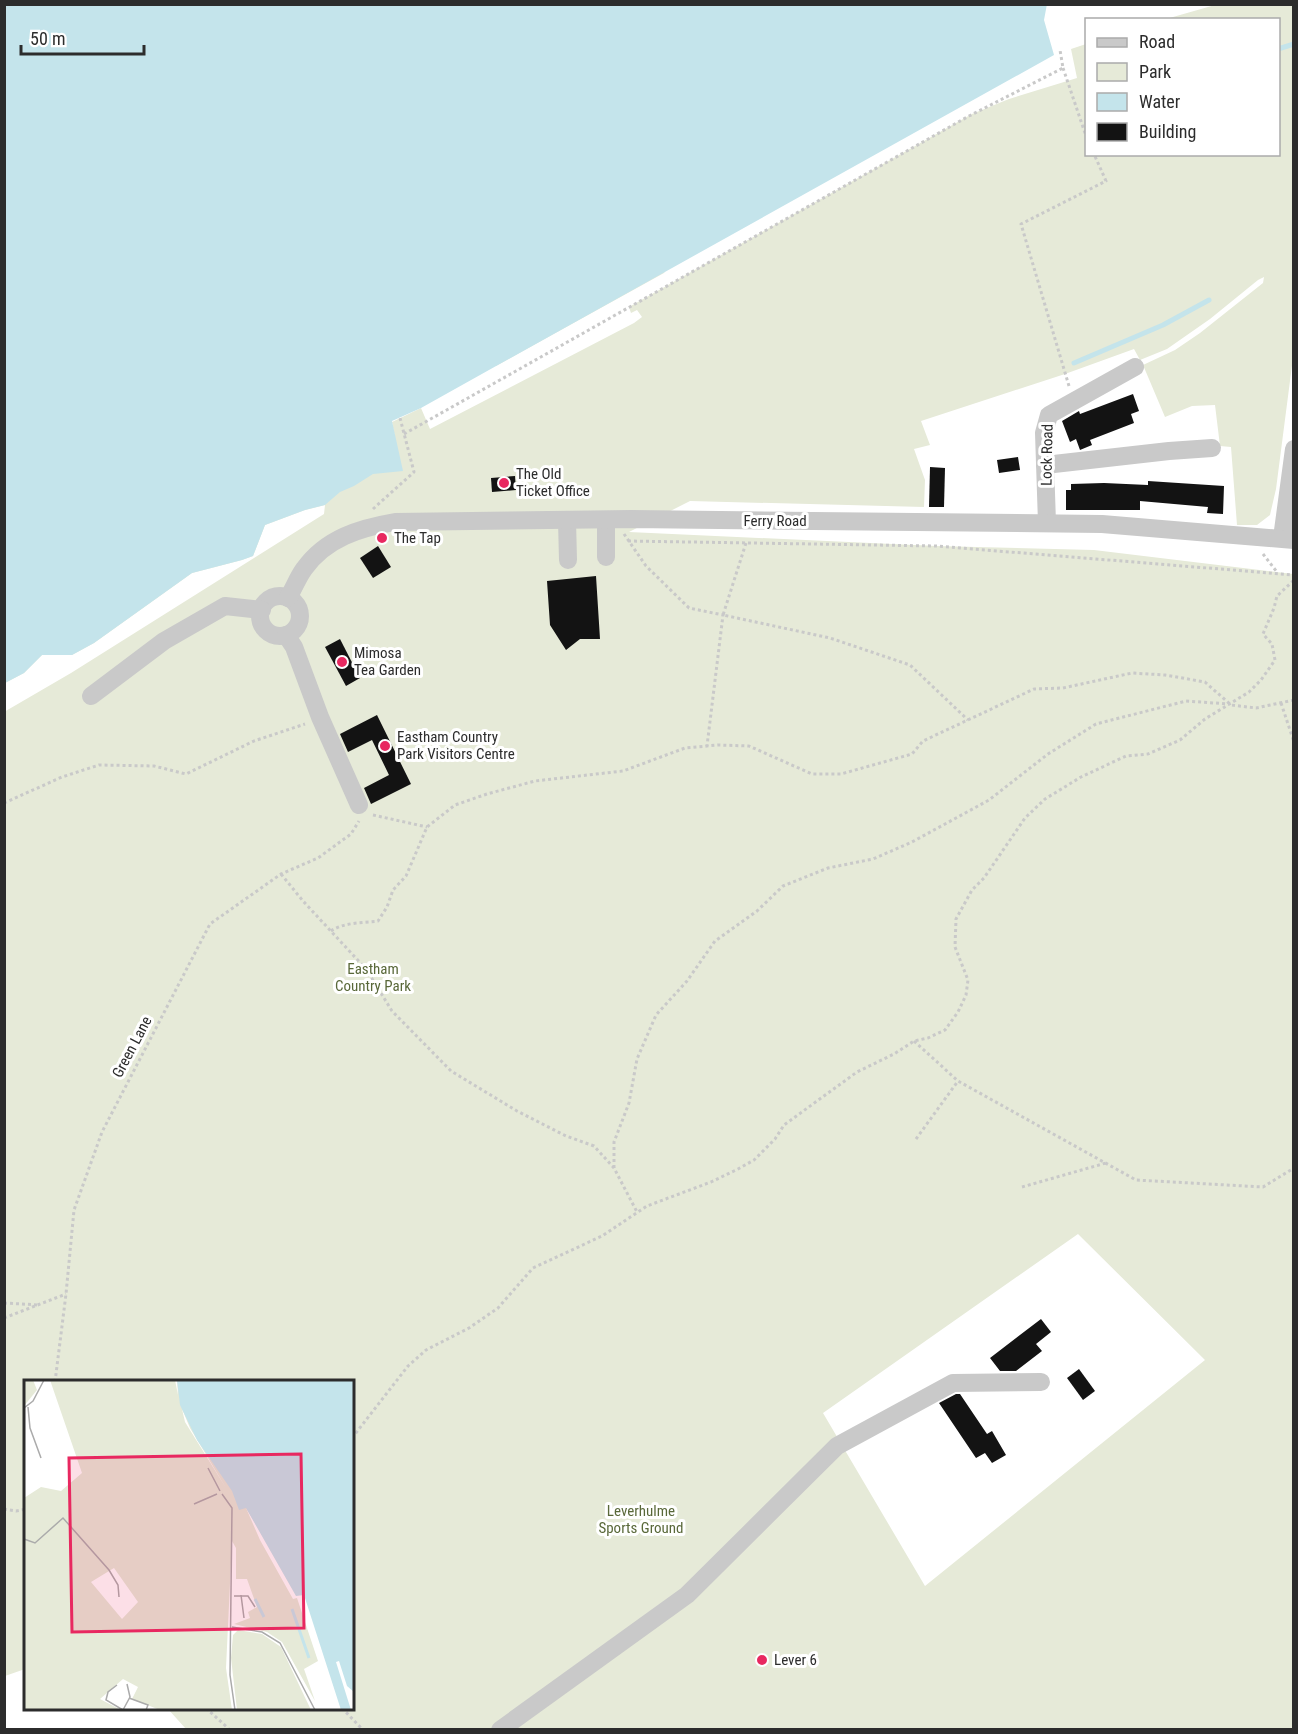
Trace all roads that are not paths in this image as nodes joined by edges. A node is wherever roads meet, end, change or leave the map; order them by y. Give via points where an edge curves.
1 (1135, 367) dead end
2 (1212, 448) dead end
3 (1293, 449) edge
4 (1045, 465) junction
5 (567, 520) junction
6 (606, 520) junction
7 (1047, 523) junction
8 (1288, 539) edge
9 (606, 557) dead end
10 (568, 560) dead end
11 (288, 598) junction
12 (262, 610) junction
13 (286, 634) junction
14 (91, 696) dead end
15 (359, 805) road end
16 (1041, 1382) dead end
17 (500, 1730) edge

1 - 4 street, Lock Road via 1049,415 1044,433
2 - 4 street
3 - 8 street
4 - 7 street, Lock Road
5 - 6 street, Ferry Road
5 - 10 street
5 - 11 street, Ferry Road via 395,522 368,527 345,535 322,550 305,568
6 - 7 street, Ferry Road
6 - 9 street
7 - 8 street, Ferry Road
11 - 12 street via 275,597
11 - 13 street via 297,605 300,617 296,628
12 - 13 street via 262,622 269,632
12 - 14 street via 225,606 164,641
13 - 15 street
16 - 17 street via 953,1383 837,1446 687,1595

